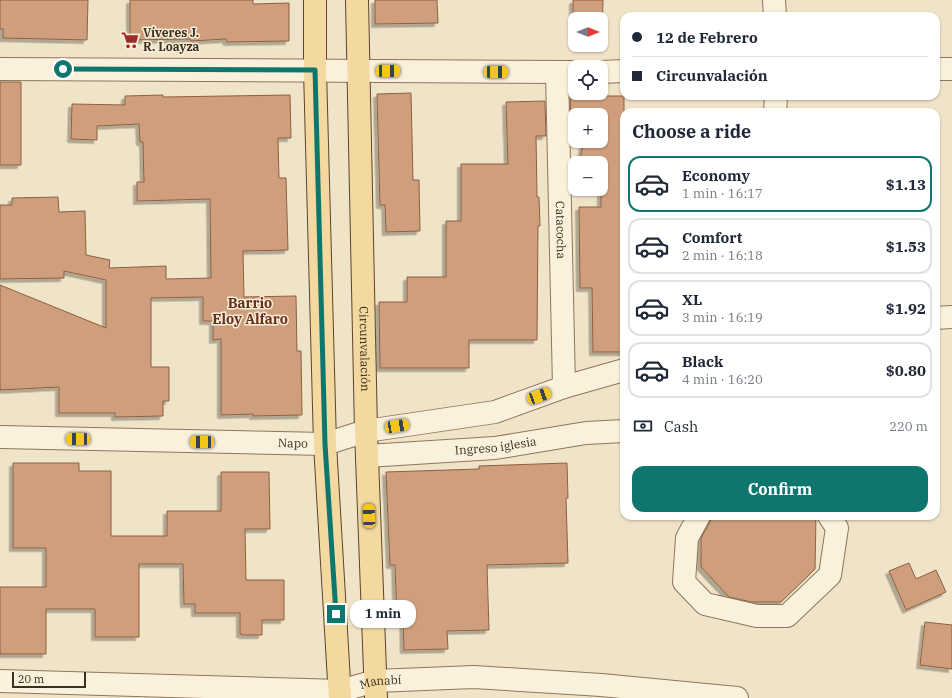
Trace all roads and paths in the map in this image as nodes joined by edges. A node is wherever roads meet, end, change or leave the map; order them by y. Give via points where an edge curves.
1 (314, 0) edge
2 (357, 0) edge
3 (774, 0) edge
4 (775, 12) edge
5 (0, 69) edge
6 (940, 69) edge
7 (952, 69) edge
8 (315, 70) junction
9 (358, 71) junction
10 (620, 71) edge
11 (566, 72) edge
12 (608, 72) edge
13 (940, 318) edge
14 (952, 318) edge
15 (620, 371) edge
16 (564, 386) junction
17 (366, 431) junction
18 (620, 431) edge
19 (0, 437) edge
20 (325, 444) junction
21 (367, 456) junction
22 (697, 520) edge
23 (832, 520) edge
24 (0, 681) edge
25 (375, 689) edge
26 (340, 695) edge
27 (737, 698) edge

1 - 8 main road
2 - 9 main road, Circunvalación
3 - 4 street
5 - 8 street
6 - 7 street
8 - 9 street
8 - 20 main road
9 - 11 street
9 - 17 main road, Circunvalación
10 - 12 street
11 - 16 street, Catacocha
13 - 14 street
15 - 16 street, Napo
16 - 17 street, Napo via 495,412
17 - 20 street, Napo
17 - 21 main road, Circunvalación
18 - 21 street, Ingreso iglesia via 586,432 495,448
19 - 20 street, Napo
20 - 26 main road
21 - 25 main road, Circunvalación
22 - 23 street via 686,538 684,582 705,604 757,616 787,616 830,575 837,528
24 - 26 street, Manabí
25 - 26 street, Manabí
25 - 27 street, Manabí via 474,677

